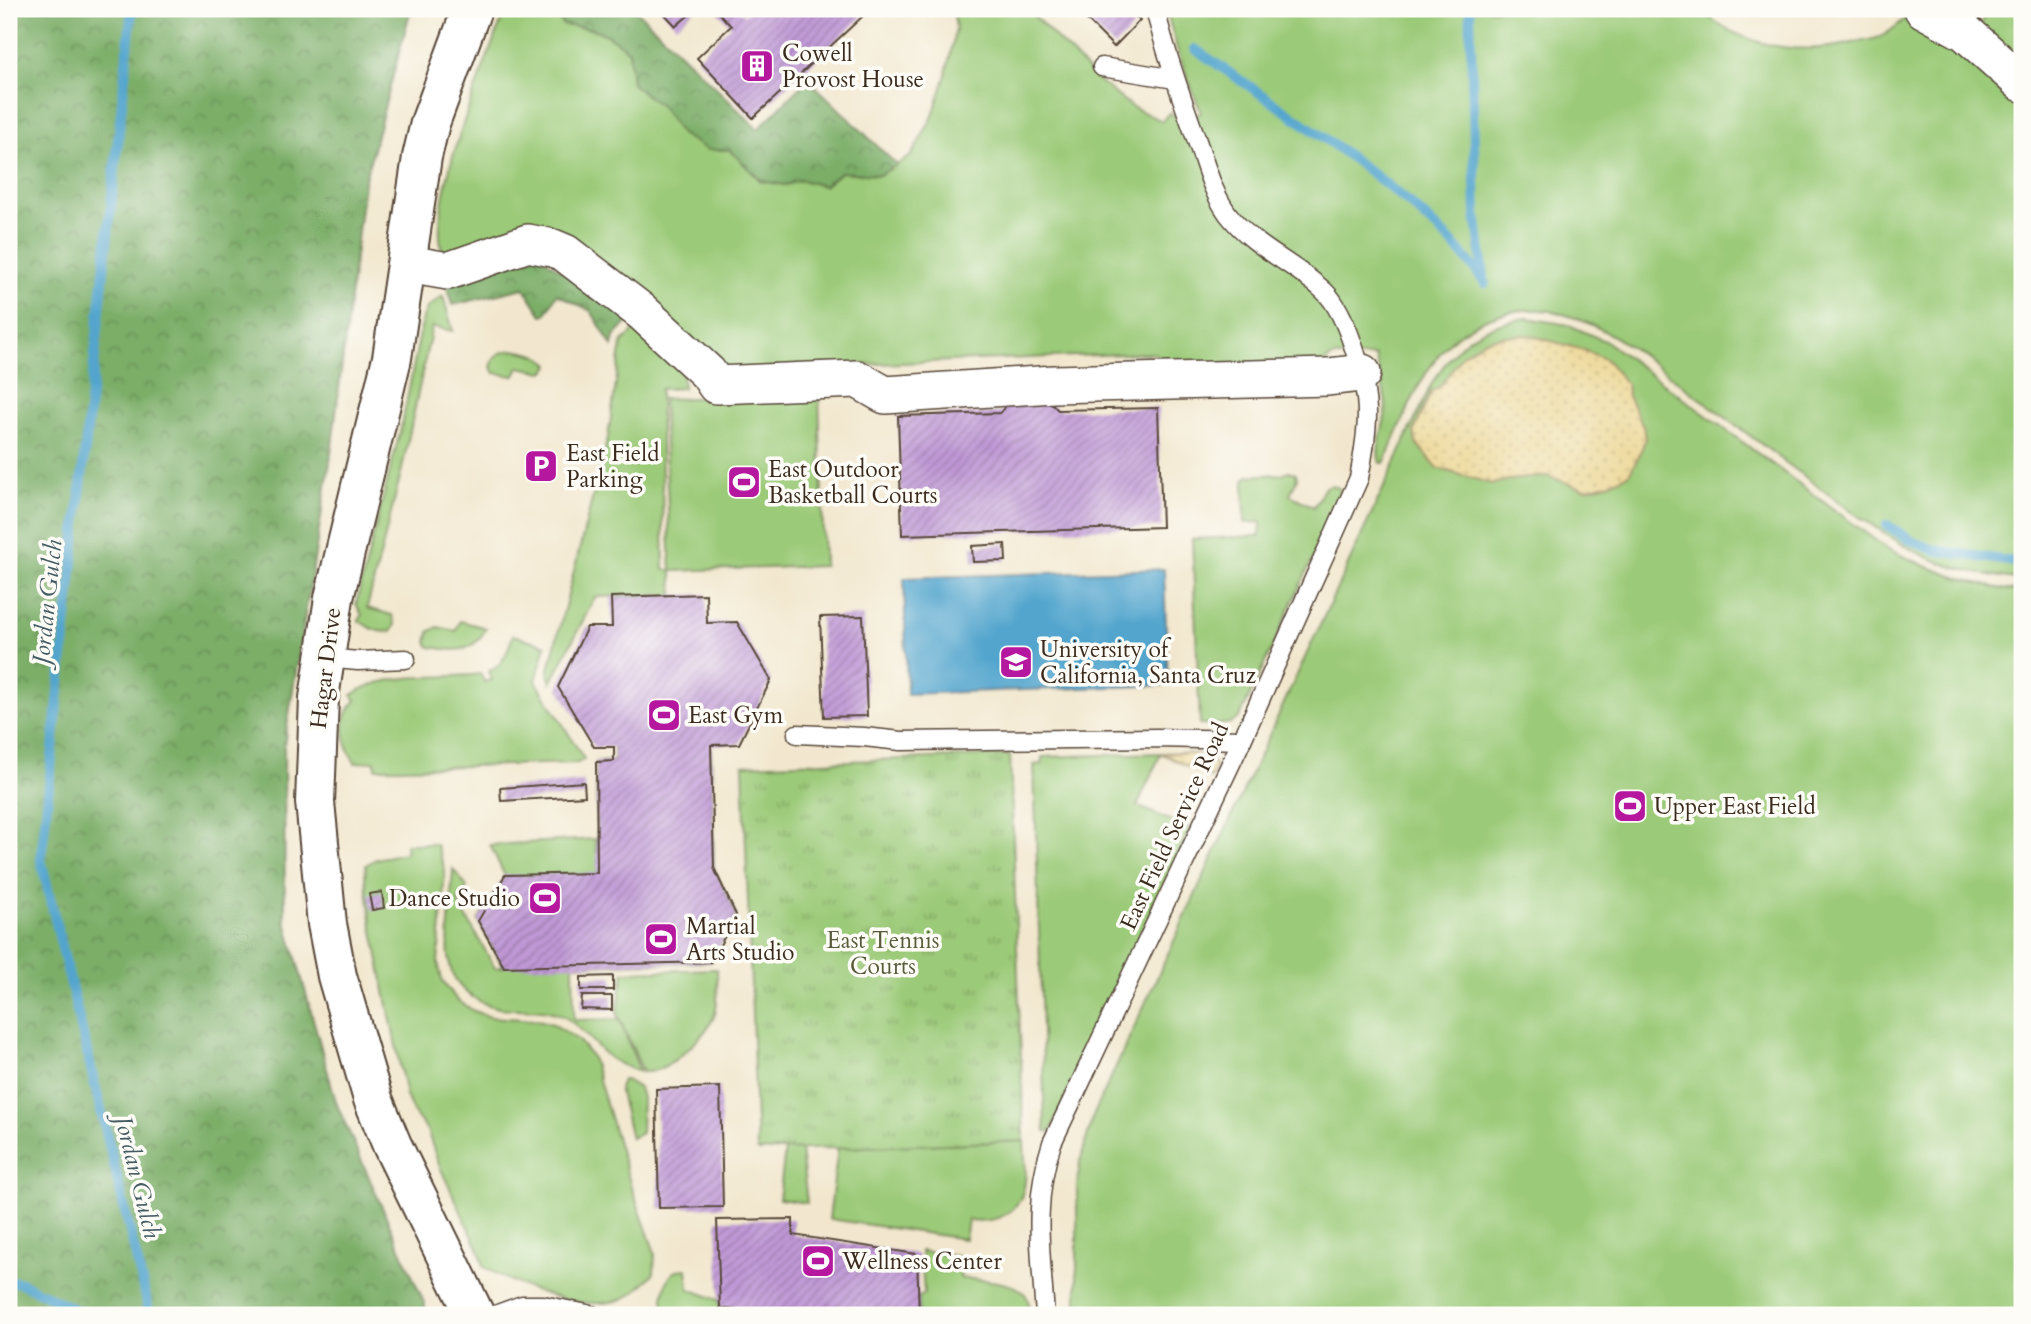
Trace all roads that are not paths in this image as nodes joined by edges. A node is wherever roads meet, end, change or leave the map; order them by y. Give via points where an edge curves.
1 (472, 9) edge
2 (1155, 9) edge
3 (1923, 9) edge
4 (1102, 67) dead end
5 (1175, 79) junction
6 (2022, 83) edge
7 (407, 264) junction
8 (1362, 373) junction
9 (325, 658) junction
10 (406, 659) dead end
11 (797, 734) dead end
12 (1242, 740) junction
13 (475, 1315) edge
14 (495, 1315) edge
15 (592, 1315) edge
16 (1045, 1315) edge

1 - 7 main road, Hagar Drive via 430,123
2 - 5 lane, East Field Service Road
3 - 6 street via 1965,32
4 - 5 lane
5 - 8 lane, East Field Service Road via 1215,194 1245,232 1325,292 1341,314
7 - 8 street via 448,271 528,243 553,248 642,312 716,385 857,379 885,395
7 - 9 main road, Hagar Drive via 390,370 342,557
8 - 12 lane, East Field Service Road via 1367,413 1359,478
9 - 10 lane
9 - 13 main road, Hagar Drive via 315,802 324,904 337,976 378,1111
11 - 12 lane via 901,741
12 - 16 lane, East Field Service Road via 1052,1143 1039,1201
14 - 15 lane via 522,1305

